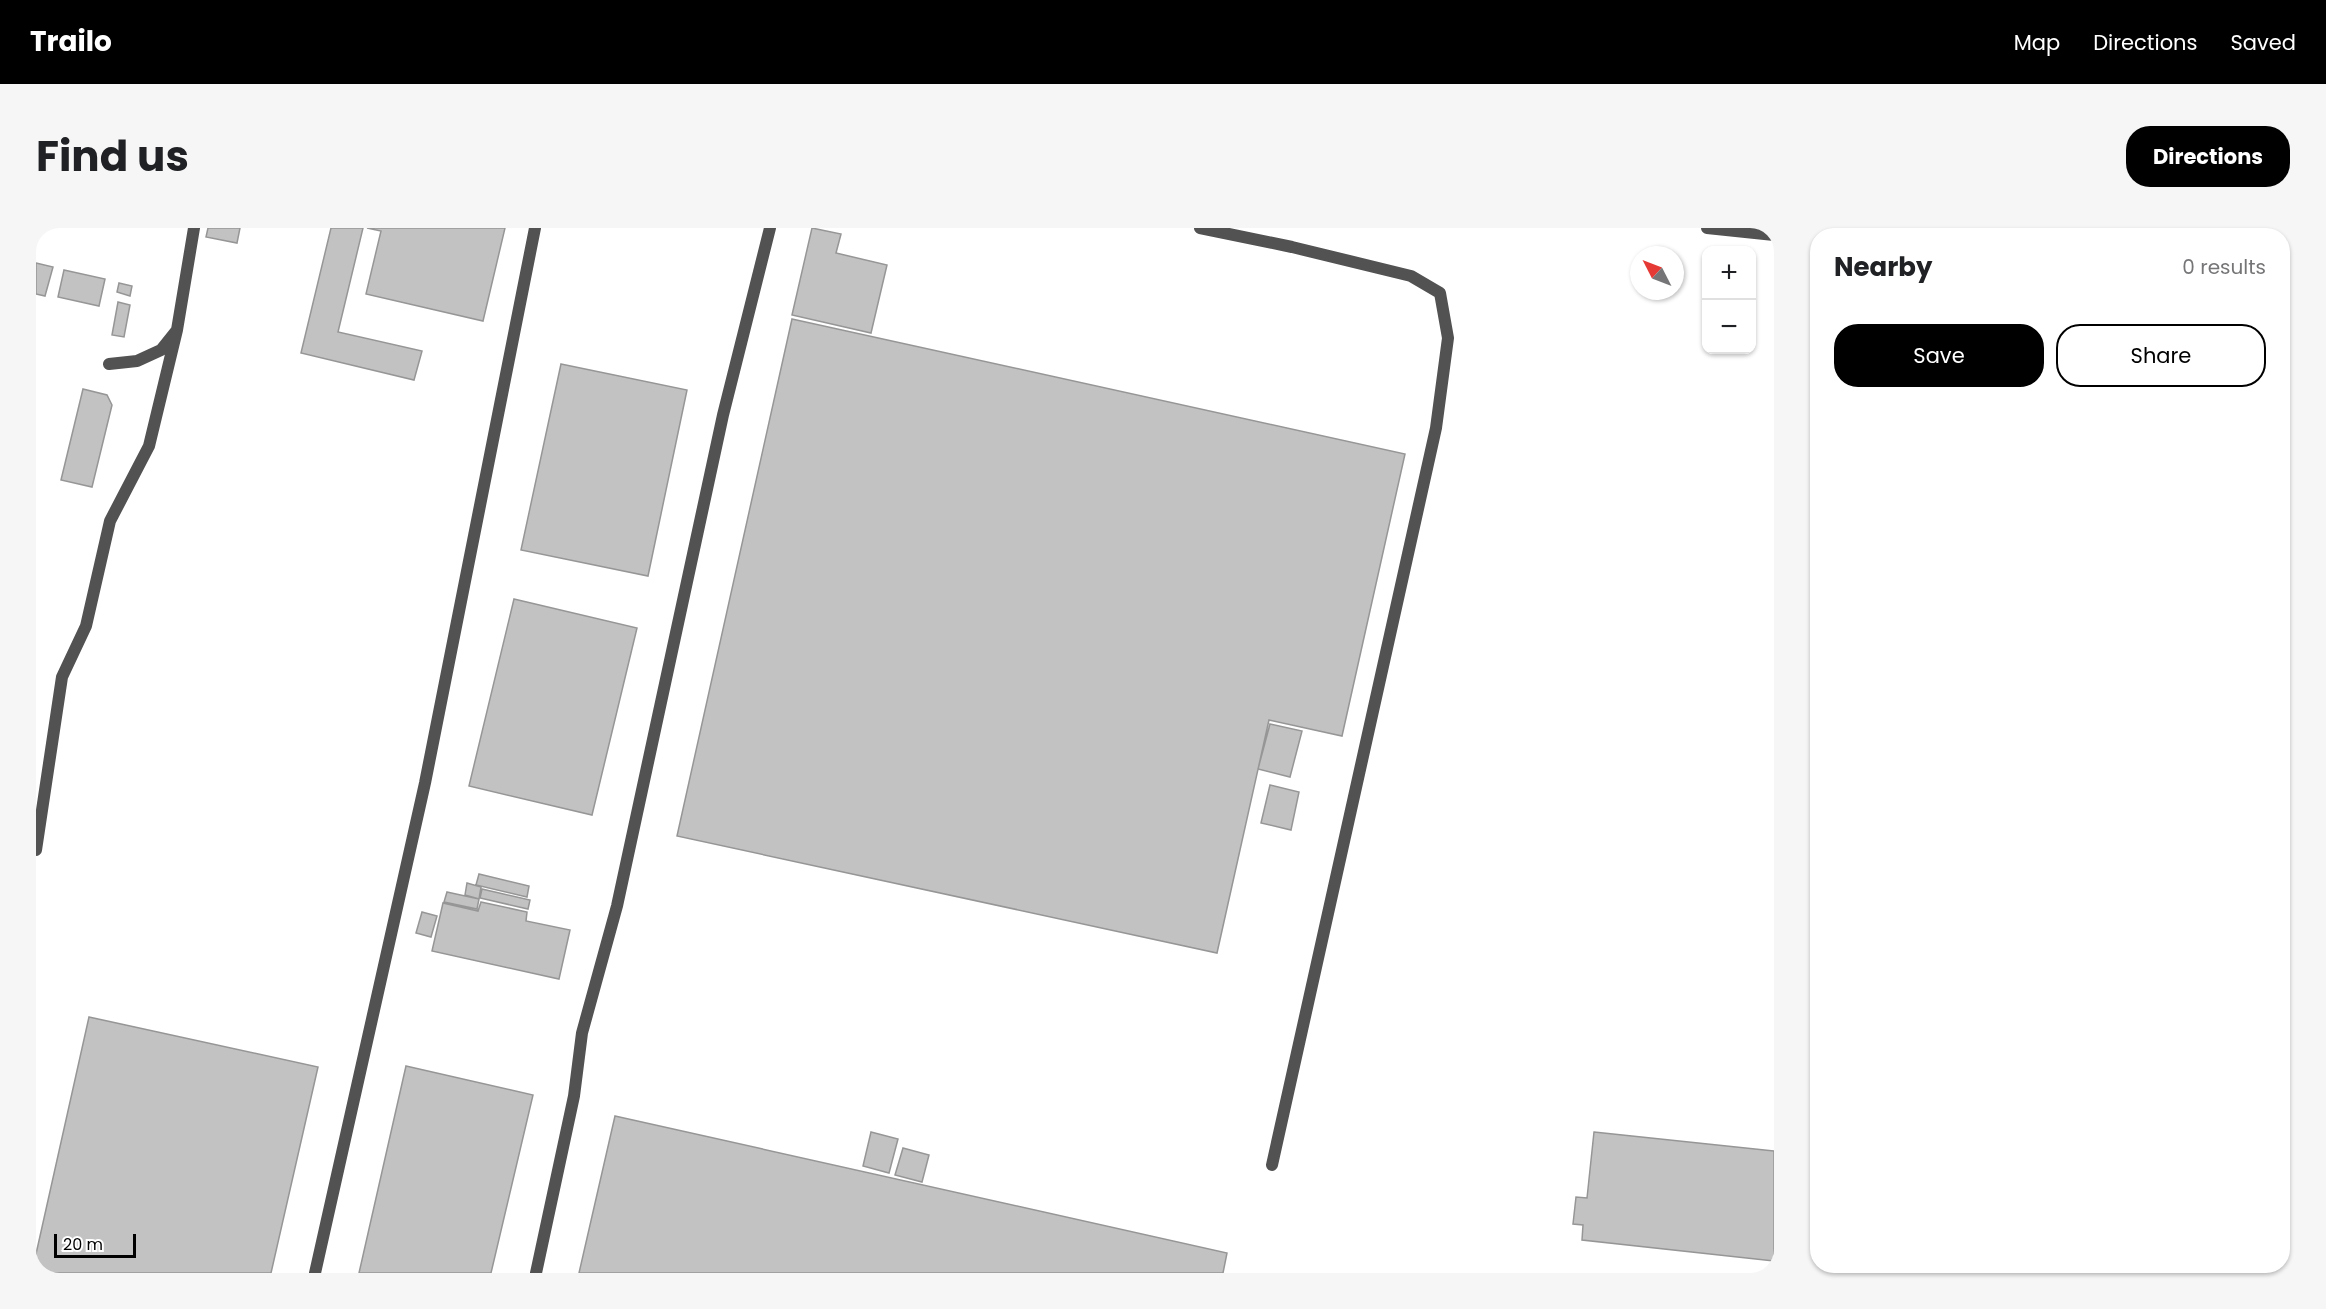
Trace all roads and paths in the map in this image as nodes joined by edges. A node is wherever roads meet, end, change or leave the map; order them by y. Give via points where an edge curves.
1 (194, 228) edge
2 (535, 228) edge
3 (770, 228) edge
4 (1200, 228) edge
5 (1707, 228) edge
6 (1774, 235) edge
7 (177, 330) junction
8 (110, 364) dead end
9 (36, 850) edge
10 (1272, 1165) dead end
11 (315, 1273) edge
12 (536, 1273) edge

1 - 7 lane
2 - 11 lane via 425,783
3 - 12 lane via 723,415 617,906 582,1033 574,1096
4 - 10 lane via 1411,276 1440,293 1448,338 1436,428
5 - 6 lane
7 - 8 lane via 161,350 137,361
7 - 9 lane via 149,446 110,521 86,626 62,677

